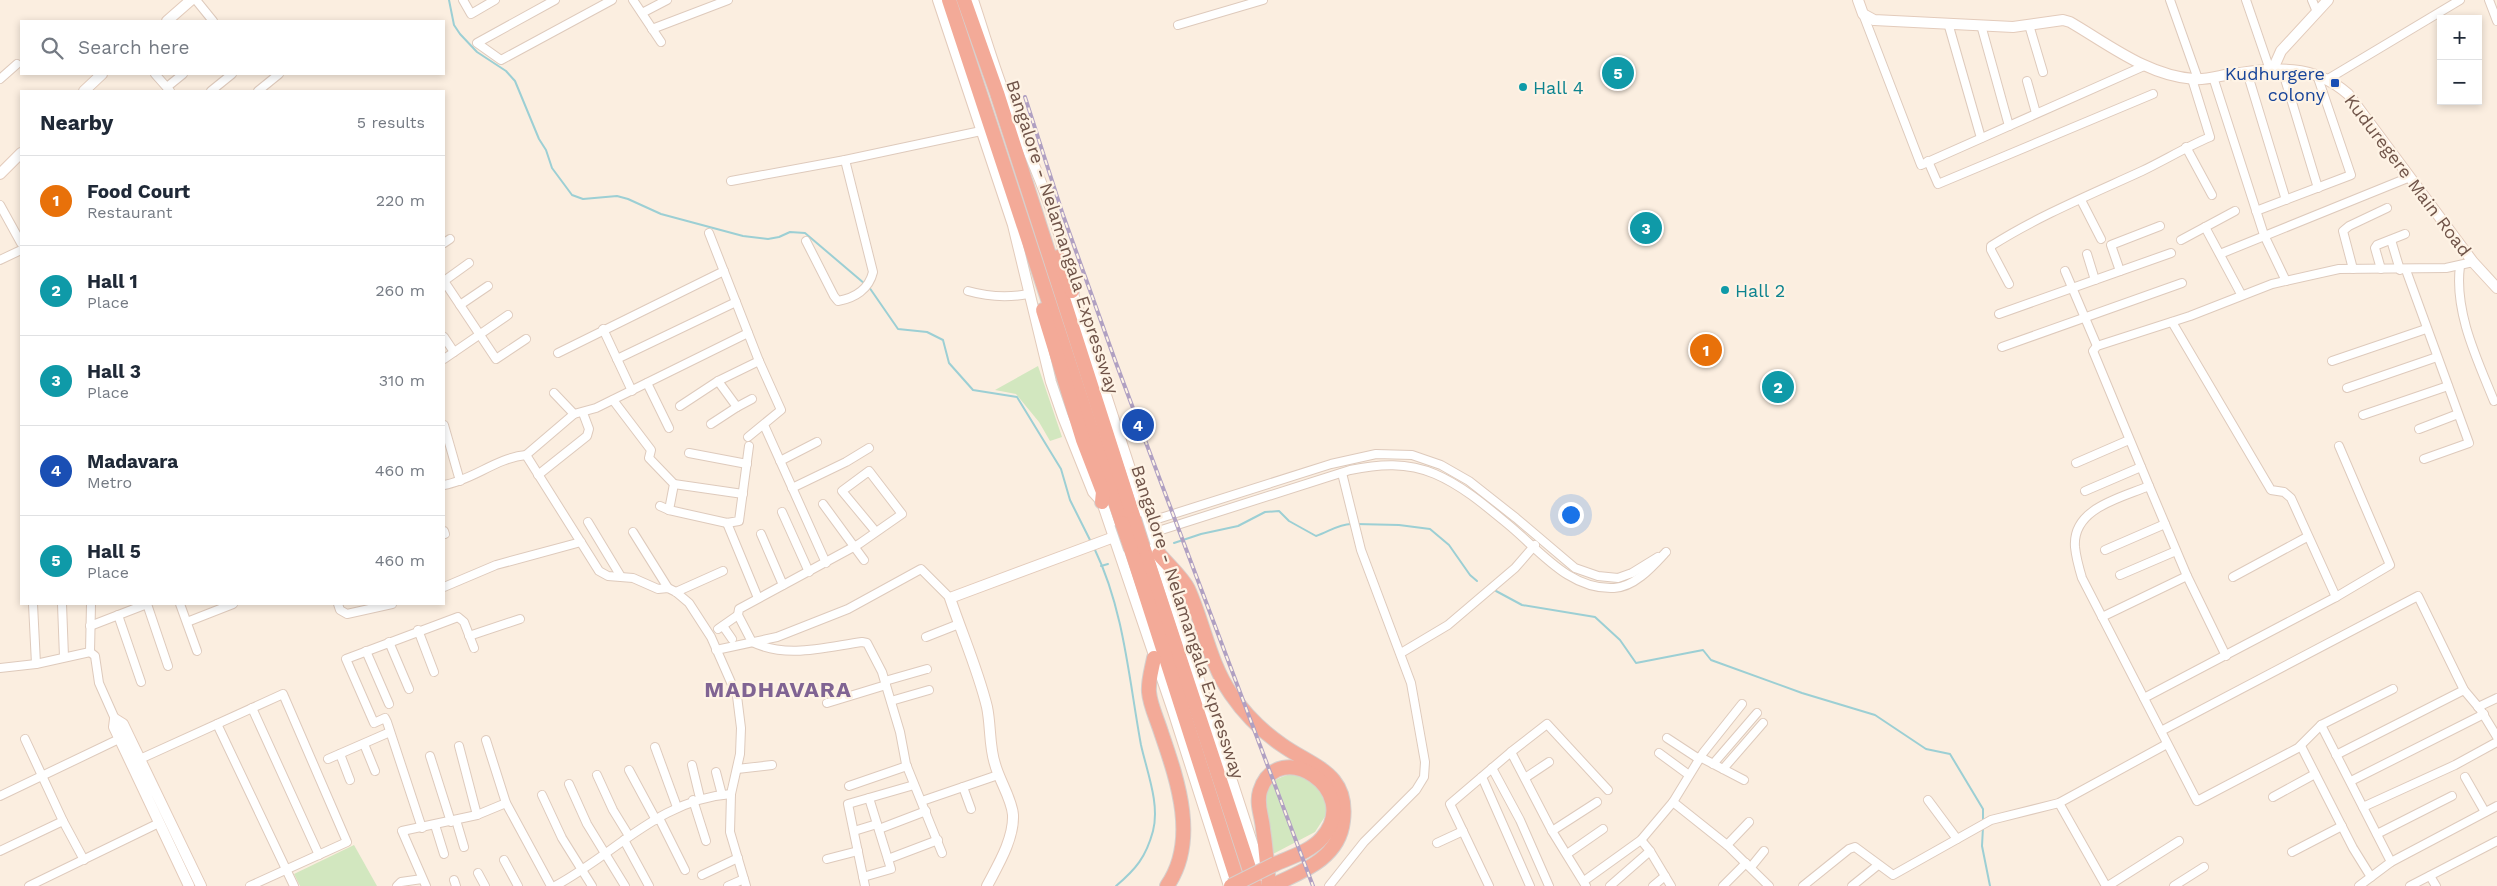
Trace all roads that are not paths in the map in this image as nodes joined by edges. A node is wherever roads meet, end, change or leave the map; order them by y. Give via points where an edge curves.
1 (191, 0) edge
2 (196, 0) edge
3 (463, 0) edge
4 (495, 0) edge
5 (555, 0) edge
6 (612, 0) edge
7 (633, 0) edge
8 (667, 0) edge
9 (728, 0) edge
10 (938, 0) edge
11 (949, 0) edge
12 (964, 0) edge
13 (973, 0) edge
14 (1263, 0) edge
15 (1858, 0) edge
16 (2170, 0) edge
17 (2246, 0) edge
18 (2312, 0) edge
19 (2328, 0) edge
20 (2460, 0) edge
21 (2489, 0) edge
22 (1237, 4) edge
23 (642, 12) junction
24 (2317, 12) junction
25 (1863, 14) junction
26 (2444, 15) edge
27 (2437, 19) edge
28 (168, 20) edge
29 (210, 20) edge
30 (2497, 21) edge
31 (1948, 23) junction
32 (1981, 24) junction
33 (1178, 25) dead end
34 (2029, 25) junction
35 (652, 29) junction
36 (661, 42) dead end
37 (17, 64) dead end
38 (2144, 66) junction
39 (2275, 69) junction
40 (2043, 72) dead end
41 (2247, 72) junction
42 (101, 75) edge
43 (156, 75) edge
44 (182, 75) edge
45 (231, 75) edge
46 (278, 75) edge
47 (2317, 75) junction
48 (2213, 77) junction
49 (2328, 78) junction
50 (0, 79) edge
51 (2195, 79) junction
52 (2027, 81) dead end
53 (168, 89) edge
54 (85, 90) edge
55 (212, 90) edge
56 (259, 90) edge
57 (997, 93) junction
58 (2153, 94) dead end
59 (2036, 113) junction
60 (2008, 126) junction
61 (981, 131) junction
62 (1981, 138) junction
63 (2186, 147) junction
64 (20, 154) edge
65 (845, 160) junction
66 (1928, 162) junction
67 (0, 174) edge
68 (2410, 177) junction
69 (731, 181) dead end
70 (2318, 188) junction
71 (2212, 194) dead end
72 (2080, 200) junction
73 (2286, 200) junction
74 (0, 206) edge
75 (2387, 208) dead end
76 (2235, 211) dead end
77 (2256, 211) junction
78 (2160, 226) dead end
79 (2205, 227) junction
80 (709, 233) dead end
81 (2405, 234) dead end
82 (2264, 235) junction
83 (2101, 239) dead end
84 (2181, 240) dead end
85 (2391, 240) junction
86 (20, 241) edge
87 (806, 241) dead end
88 (20, 250) edge
89 (2171, 253) dead end
90 (2087, 254) dead end
91 (2220, 254) junction
92 (0, 260) edge
93 (1035, 261) junction
94 (2473, 262) junction
95 (469, 263) dead end
96 (2460, 266) junction
97 (2353, 269) junction
98 (2381, 269) junction
99 (2403, 270) junction
100 (724, 271) junction
101 (2065, 271) dead end
102 (2120, 271) junction
103 (445, 280) edge
104 (2095, 280) junction
105 (2286, 281) junction
106 (445, 283) edge
107 (2182, 283) dead end
108 (2009, 284) dead end
109 (488, 286) dead end
110 (2073, 288) junction
111 (2497, 288) edge
112 (968, 291) dead end
113 (1072, 291) junction
114 (1028, 294) junction
115 (2241, 294) junction
116 (736, 302) junction
117 (460, 306) junction
118 (1999, 314) dead end
119 (508, 315) dead end
120 (2085, 317) junction
121 (2172, 322) junction
122 (604, 329) junction
123 (2426, 329) junction
124 (748, 332) junction
125 (480, 335) junction
126 (445, 338) edge
127 (526, 339) dead end
128 (2097, 346) junction
129 (2002, 347) dead end
130 (454, 352) junction
131 (558, 352) dead end
132 (2437, 357) junction
133 (445, 358) edge
134 (617, 359) junction
135 (759, 361) junction
136 (2332, 362) dead end
137 (718, 381) junction
138 (647, 383) junction
139 (2448, 386) junction
140 (2347, 388) dead end
141 (632, 391) junction
142 (554, 394) dead end
143 (752, 398) dead end
144 (613, 400) junction
145 (2494, 401) dead end
146 (680, 406) dead end
147 (737, 407) junction
148 (583, 413) junction
149 (574, 414) junction
150 (2458, 414) junction
151 (2363, 415) dead end
152 (711, 424) dead end
153 (764, 425) junction
154 (669, 428) dead end
155 (445, 429) edge
156 (2419, 429) dead end
157 (748, 437) dead end
158 (2129, 440) junction
159 (817, 442) dead end
160 (749, 446) dead end
161 (2338, 446) dead end
162 (869, 448) dead end
163 (689, 453) dead end
164 (526, 455) junction
165 (2424, 459) dead end
166 (780, 461) junction
167 (2076, 463) dead end
168 (746, 464) junction
169 (2141, 467) junction
170 (1342, 473) junction
171 (538, 474) junction
172 (460, 481) junction
173 (674, 484) junction
174 (445, 485) edge
175 (2148, 486) junction
176 (792, 488) junction
177 (2086, 491) dead end
178 (743, 494) junction
179 (1102, 502) junction
180 (823, 504) dead end
181 (660, 506) dead end
182 (670, 510) junction
183 (782, 512) dead end
184 (1128, 521) junction
185 (588, 522) dead end
186 (1148, 522) junction
187 (727, 523) junction
188 (2165, 524) junction
189 (633, 532) dead end
190 (876, 532) junction
191 (1152, 533) junction
192 (761, 534) dead end
193 (1114, 537) junction
194 (2307, 537) junction
195 (1540, 540) junction
196 (581, 542) junction
197 (855, 547) junction
198 (1533, 547) junction
199 (1137, 548) junction
200 (2105, 550) dead end
201 (2176, 551) junction
202 (1159, 554) junction
203 (864, 560) dead end
204 (826, 563) junction
205 (723, 571) dead end
206 (809, 572) junction
207 (620, 575) junction
208 (2120, 575) dead end
209 (2187, 576) junction
210 (2233, 577) dead end
211 (784, 585) junction
212 (445, 588) edge
213 (668, 588) junction
214 (676, 592) junction
215 (758, 598) junction
216 (950, 598) junction
217 (2336, 598) junction
218 (33, 605) edge
219 (62, 605) edge
220 (91, 605) edge
221 (144, 605) edge
222 (147, 605) edge
223 (180, 605) edge
224 (230, 605) edge
225 (338, 605) edge
226 (388, 605) edge
227 (118, 615) junction
228 (738, 615) junction
229 (2102, 616) junction
230 (520, 619) dead end
231 (187, 622) junction
232 (959, 624) junction
233 (90, 626) junction
234 (418, 630) junction
235 (469, 636) junction
236 (926, 637) dead end
237 (732, 640) dead end
238 (389, 642) junction
239 (752, 642) junction
240 (474, 648) dead end
241 (197, 650) dead end
242 (716, 650) junction
243 (366, 651) junction
244 (90, 652) junction
245 (1401, 653) junction
246 (2226, 656) junction
247 (64, 657) junction
248 (1154, 658) junction
249 (36, 664) junction
250 (168, 666) dead end
251 (0, 668) edge
252 (927, 669) dead end
253 (434, 672) dead end
254 (141, 682) dead end
255 (885, 683) junction
256 (409, 689) dead end
257 (2393, 689) dead end
258 (929, 690) dead end
259 (2464, 690) junction
260 (2144, 698) junction
261 (2497, 698) edge
262 (891, 701) junction
263 (827, 703) dead end
264 (389, 704) dead end
265 (1742, 704) dead end
266 (2478, 707) junction
267 (252, 708) junction
268 (1757, 713) dead end
269 (2484, 714) junction
270 (115, 719) junction
271 (1763, 723) dead end
272 (217, 724) junction
273 (2321, 725) junction
274 (2161, 731) junction
275 (390, 732) junction
276 (2497, 737) edge
277 (1668, 738) dead end
278 (25, 739) dead end
279 (119, 739) junction
280 (486, 740) dead end
281 (2497, 742) edge
282 (364, 744) junction
283 (2167, 744) junction
284 (459, 746) dead end
285 (2301, 746) junction
286 (655, 747) dead end
287 (1511, 752) junction
288 (1659, 753) dead end
289 (340, 754) junction
290 (2336, 755) junction
291 (430, 756) dead end
292 (1699, 758) junction
293 (140, 759) junction
294 (328, 759) dead end
295 (1549, 762) dead end
296 (1713, 764) junction
297 (692, 765) dead end
298 (772, 765) dead end
299 (907, 766) junction
300 (1492, 768) junction
301 (737, 769) junction
302 (1723, 769) junction
303 (629, 770) dead end
304 (375, 772) dead end
305 (716, 772) dead end
306 (2315, 774) junction
307 (597, 775) dead end
308 (998, 775) junction
309 (1689, 775) junction
310 (42, 776) junction
311 (1482, 777) junction
312 (1525, 778) junction
313 (2466, 778) dead end
314 (350, 780) dead end
315 (1744, 780) dead end
316 (2351, 781) junction
317 (569, 784) dead end
318 (914, 784) junction
319 (849, 786) dead end
320 (963, 787) junction
321 (1608, 790) dead end
322 (726, 794) junction
323 (542, 795) dead end
324 (0, 796) edge
325 (2452, 796) dead end
326 (2273, 797) dead end
327 (869, 798) junction
328 (696, 799) junction
329 (1928, 800) dead end
330 (922, 801) junction
331 (1597, 802) dead end
332 (1674, 802) junction
333 (506, 804) junction
334 (2059, 804) junction
335 (2497, 806) edge
336 (678, 807) junction
337 (2363, 807) junction
338 (971, 809) dead end
339 (926, 812) junction
340 (2485, 812) junction
341 (477, 815) junction
342 (657, 819) junction
343 (63, 821) junction
344 (453, 821) junction
345 (1749, 822) dead end
346 (159, 823) junction
347 (435, 826) junction
348 (2342, 826) junction
349 (878, 827) junction
350 (422, 828) junction
351 (1603, 829) dead end
352 (854, 831) junction
353 (1552, 831) junction
354 (1463, 832) junction
355 (2377, 834) junction
356 (627, 838) junction
357 (1957, 838) junction
358 (938, 840) junction
359 (1642, 840) junction
360 (706, 841) dead end
361 (2179, 841) dead end
362 (2497, 841) edge
363 (1437, 843) dead end
364 (1727, 845) junction
365 (464, 846) dead end
366 (1650, 850) junction
367 (0, 851) edge
368 (858, 851) junction
369 (1764, 851) dead end
370 (2292, 852) dead end
371 (942, 853) dead end
372 (444, 854) dead end
373 (605, 854) junction
374 (1567, 854) junction
375 (319, 855) junction
376 (738, 858) junction
377 (828, 858) dead end
378 (888, 859) junction
379 (84, 860) junction
380 (504, 860) dead end
381 (2391, 862) junction
382 (1748, 865) junction
383 (1878, 865) junction
384 (2204, 867) dead end
385 (286, 870) junction
386 (583, 870) junction
387 (685, 870) dead end
388 (478, 873) dead end
389 (702, 875) dead end
390 (1665, 876) junction
391 (2430, 876) junction
392 (863, 877) junction
393 (2372, 877) junction
394 (424, 882) edge
395 (745, 882) edge
396 (1585, 884) edge
397 (1272, 885) edge
398 (29, 886) edge
399 (189, 886) edge
400 (201, 886) edge
401 (250, 886) edge
402 (294, 886) edge
403 (397, 886) edge
404 (485, 886) edge
405 (518, 886) edge
406 (551, 886) edge
407 (555, 886) edge
408 (592, 886) edge
409 (626, 886) edge
410 (649, 886) edge
411 (728, 886) edge
412 (865, 886) edge
413 (987, 886) edge
414 (1167, 886) edge
415 (1230, 886) edge
416 (1239, 886) edge
417 (1255, 886) edge
418 (1329, 886) edge
419 (1489, 886) edge
420 (1530, 886) edge
421 (1549, 886) edge
422 (1610, 886) edge
423 (1653, 886) edge
424 (1671, 886) edge
425 (1723, 886) edge
426 (1769, 886) edge
427 (1803, 886) edge
428 (1852, 886) edge
429 (2107, 886) edge
430 (2174, 886) edge
431 (2359, 886) edge
432 (2410, 886) edge
433 (2436, 886) edge

1 - 28 street
2 - 29 street
3 - 4 street via 471,14
5 - 6 street via 477,43 501,60
7 - 23 street
8 - 23 street
9 - 35 street
10 - 61 street
11 - 93 highway, Bangalore - Nelamangala Expressway
12 - 57 highway, Bangalore - Nelamangala Expressway
13 - 113 street via 1003,90 1036,164 1067,258
14 - 22 street
15 - 25 street
16 - 51 street
17 - 39 street
18 - 24 street
19 - 24 street
20 - 26 street
21 - 30 street
22 - 33 street
23 - 35 street
24 - 39 street via 2281,51
25 - 31 street, Kuduregere Main Road via 1874,20
25 - 66 street via 1921,165
27 - 49 street
31 - 32 street, Kuduregere Main Road
31 - 62 street
32 - 34 street, Kuduregere Main Road via 2012,28
32 - 60 street
34 - 38 street, Kuduregere Main Road via 2063,20 2070,22
34 - 40 street
35 - 36 street
37 - 50 street
38 - 51 street, Kuduregere Main Road
38 - 59 street
39 - 41 street, Kuduregere Main Road
39 - 47 street, Kuduregere Main Road
39 - 70 street
41 - 48 street, Kuduregere Main Road
41 - 73 street
42 - 54 street
43 - 53 street
44 - 53 street
45 - 55 street
46 - 56 street
47 - 49 street, Kuduregere Main Road
47 - 70 street via 2351,175
48 - 51 street, Kuduregere Main Road
48 - 77 street
49 - 68 street, Kuduregere Main Road via 2348,94
51 - 63 street via 2210,137
52 - 59 street
57 - 113 highway via 1027,157
57 - 184 highway, Bangalore - Nelamangala Expressway
58 - 66 street via 1938,184
59 - 60 street
60 - 62 street
61 - 65 street
61 - 114 street via 1013,225
62 - 66 street
63 - 71 street
63 - 72 street
64 - 67 street
65 - 69 street
65 - 87 street via 873,272 856,297 838,301
68 - 82 street
68 - 94 street, Kuduregere Main Road
70 - 73 street
72 - 83 street
72 - 108 street via 1991,246
73 - 77 street
74 - 86 street
75 - 97 street via 2343,231
76 - 79 street
77 - 82 street
78 - 102 street via 2111,245
79 - 84 street
79 - 91 street
80 - 100 street
81 - 85 street
82 - 91 street
82 - 105 street
85 - 98 street via 2375,248
85 - 99 street
88 - 92 street
89 - 102 street
90 - 104 street
91 - 115 street
93 - 179 highway via 1047,329 1103,492
93 - 184 highway, Bangalore - Nelamangala Expressway
94 - 96 street
94 - 111 street, Kuduregere Main Road
95 - 103 street
96 - 99 street
96 - 145 street via 2458,280 2463,316
97 - 98 street
97 - 105 street
98 - 99 street
99 - 123 street
100 - 116 street
100 - 122 street
101 - 110 street
102 - 104 street
104 - 110 street
105 - 115 street
106 - 117 street
107 - 120 street
109 - 117 street
110 - 118 street
110 - 120 street
112 - 114 street via 989,297
113 - 186 street
114 - 179 street via 1063,418 1093,492
115 - 121 street
116 - 124 street
116 - 134 street
117 - 125 street
119 - 125 street
120 - 128 street
120 - 129 street
121 - 128 street
121 - 194 street via 2271,490 2284,492 2291,498
122 - 131 street
122 - 134 street
123 - 132 street
123 - 136 street
124 - 135 street
124 - 138 street
125 - 127 street via 496,359
125 - 130 street
126 - 130 street
128 - 158 street via 2093,351 2096,360
130 - 133 street
132 - 139 street
132 - 140 street
134 - 141 street
135 - 137 street
135 - 153 street via 781,410
137 - 146 street
137 - 147 street
138 - 141 street
138 - 154 street
139 - 150 street
139 - 151 street
141 - 144 street
142 - 149 street
143 - 147 street
144 - 148 street
144 - 173 street via 651,450 649,458
147 - 152 street
148 - 149 street
148 - 171 street via 589,429 587,436
149 - 164 street
150 - 156 street
150 - 165 street via 2469,443
153 - 157 street
153 - 166 street
155 - 172 street
158 - 167 street
158 - 169 street
159 - 166 street
160 - 168 street
161 - 217 street via 2390,565
162 - 176 street
163 - 168 street
164 - 171 street
164 - 172 street via 499,462
166 - 176 street
168 - 178 street
169 - 175 street
169 - 177 street
170 - 191 street
170 - 198 street via 1378,465 1408,465 1435,474 1463,489
170 - 245 street via 1361,550
171 - 196 street
172 - 174 street
173 - 178 street
173 - 182 street
175 - 188 street
175 - 229 street via 2091,511 2078,531 2075,545 2082,578
176 - 204 street
178 - 187 street via 739,521
179 - 193 street
180 - 197 street
181 - 182 street
182 - 187 street
183 - 206 street
184 - 199 highway, Bangalore - Nelamangala Expressway, bridge
185 - 207 street
186 - 191 street
186 - 193 street via 1120,531
186 - 195 street via 1331,464 1376,454 1412,455 1441,465 1469,481
187 - 215 street
188 - 200 street
188 - 201 street
189 - 213 street
190 - 190 street via 842,491 869,471 902,514
190 - 197 street
191 - 193 street via 1123,541
191 - 202 street
192 - 211 street
193 - 216 street
193 - 248 street
194 - 210 street
194 - 217 street
195 - 198 street
195 - 198 street via 1575,568 1598,576 1618,578 1632,574 1666,552 1635,580 1616,588 1595,586 1568,576
196 - 207 street via 599,571 608,576
196 - 212 street via 496,565
197 - 203 street
197 - 204 street
198 - 245 street via 1515,568 1448,624
199 - 416 highway, Bangalore - Nelamangala Expressway
199 - 417 highway, Bangalore - Nelamangala Expressway
201 - 208 street
201 - 209 street
202 - 397 street
202 - 397 highway via 1187,587 1216,669 1238,705 1281,745 1319,766 1340,792 1342,827 1333,848 1313,866
204 - 206 street
205 - 214 street
206 - 211 street
207 - 213 street via 658,588
209 - 229 street
209 - 246 street
211 - 215 street
213 - 214 street
214 - 242 street via 689,603 704,624
215 - 228 street via 739,608
216 - 232 street
216 - 239 street via 921,569 848,609 777,637
217 - 246 street
218 - 249 street
219 - 247 street
220 - 233 street
221 - 227 street
222 - 250 street
223 - 231 street
224 - 231 street
225 - 226 street via 347,614
227 - 233 street
227 - 254 street
228 - 237 street via 720,628
228 - 239 street
229 - 260 street
230 - 235 street
231 - 241 street
232 - 236 street
232 - 308 street via 987,708
233 - 244 street
234 - 235 street via 458,617 464,622
234 - 238 street
234 - 253 street
235 - 240 street
238 - 243 street
238 - 256 street
239 - 242 street
239 - 255 street via 774,651 790,652 867,643
242 - 301 street via 737,696 741,728
243 - 264 street
243 - 275 street via 346,659 374,723 385,718
244 - 247 street
244 - 270 street via 95,656 99,683
245 - 418 street via 1420,729 1424,777 1416,790 1364,842
246 - 260 street
247 - 249 street
248 - 414 highway via 1150,700 1180,793 1183,817 1180,853
248 - 415 street
249 - 251 street
252 - 255 street
255 - 262 street
255 - 263 street
257 - 273 street
258 - 262 street
259 - 266 street
259 - 274 street via 2418,596
259 - 290 street
260 - 274 street
261 - 266 street
262 - 299 street
265 - 292 street
266 - 269 street
267 - 272 street
267 - 375 street
267 - 375 street via 282,694 347,842
268 - 296 street
269 - 276 street
269 - 316 street
270 - 279 street via 114,727
270 - 293 street via 124,724
271 - 302 street
272 - 293 street
272 - 385 street
273 - 285 street
273 - 290 street
274 - 283 street
275 - 282 street
275 - 350 street
277 - 292 street
278 - 310 street
279 - 310 street
279 - 346 street
280 - 333 street
281 - 337 street
282 - 289 street
282 - 304 street
283 - 285 street via 2197,802
283 - 334 street
284 - 341 street
285 - 306 street
286 - 336 street
287 - 300 street
287 - 312 street
287 - 321 street via 1547,724
288 - 309 street
289 - 294 street
289 - 314 street
290 - 316 street
291 - 344 street
292 - 296 street
292 - 309 street
293 - 400 street
295 - 312 street
296 - 302 street
297 - 328 street
298 - 301 street
299 - 318 street
299 - 319 street
300 - 311 street
300 - 421 street via 1520,820
301 - 322 street
302 - 315 street
303 - 342 street
305 - 322 street
306 - 326 street
306 - 348 street
307 - 356 street
308 - 320 street
308 - 413 street via 1011,804 1012,828
309 - 332 street
310 - 324 street
310 - 343 street
311 - 354 street via 1450,804
311 - 420 street
312 - 353 street
313 - 340 street
316 - 337 street
317 - 373 street
318 - 327 street
318 - 330 street
320 - 330 street
320 - 338 street
322 - 328 street
322 - 376 street via 730,832
323 - 386 street via 562,838
325 - 355 street
327 - 349 street
327 - 352 street via 848,804
328 - 336 street
328 - 360 street
329 - 357 street
330 - 339 street
331 - 353 street
332 - 359 street
332 - 364 street
333 - 341 street
333 - 406 street
334 - 357 street via 1983,824
334 - 429 street
335 - 340 street
336 - 342 street
337 - 355 street
339 - 349 street
339 - 358 street
340 - 381 street
341 - 344 street
342 - 356 street
342 - 387 street
343 - 367 street
343 - 379 street
344 - 347 street
344 - 365 street
345 - 364 street
346 - 379 street
346 - 399 street
347 - 350 street
347 - 372 street
348 - 370 street
348 - 393 street
349 - 352 street
349 - 378 street
350 - 394 street via 402,831
351 - 374 street
352 - 368 street
353 - 374 street
354 - 363 street
354 - 419 street
355 - 381 street
356 - 373 street
356 - 410 street
357 - 383 street via 1893,875
358 - 371 street
358 - 378 street
359 - 366 street
359 - 396 street
361 - 429 street
362 - 391 street
364 - 382 street
366 - 390 street
366 - 422 street
368 - 377 street
368 - 392 street
369 - 382 street
373 - 386 street
373 - 409 street
374 - 396 street
375 - 385 street
376 - 389 street
376 - 395 street
378 - 392 street via 891,869
379 - 398 street
380 - 405 street
381 - 393 street
382 - 425 street
382 - 426 street
383 - 427 street via 1855,848 1849,849
383 - 428 street
384 - 430 street
385 - 401 street
385 - 402 street
386 - 407 street
386 - 408 street
388 - 404 street
390 - 423 street
390 - 424 street
391 - 432 street
391 - 433 street
392 - 412 street
393 - 431 street
394 - 403 street via 401,882
395 - 411 street
397 - 415 highway, bridge via 1263,827 1259,808 1260,791 1275,772 1284,768 1305,770 1321,781 1330,796 1333,805 1330,823 1316,844 1275,864

